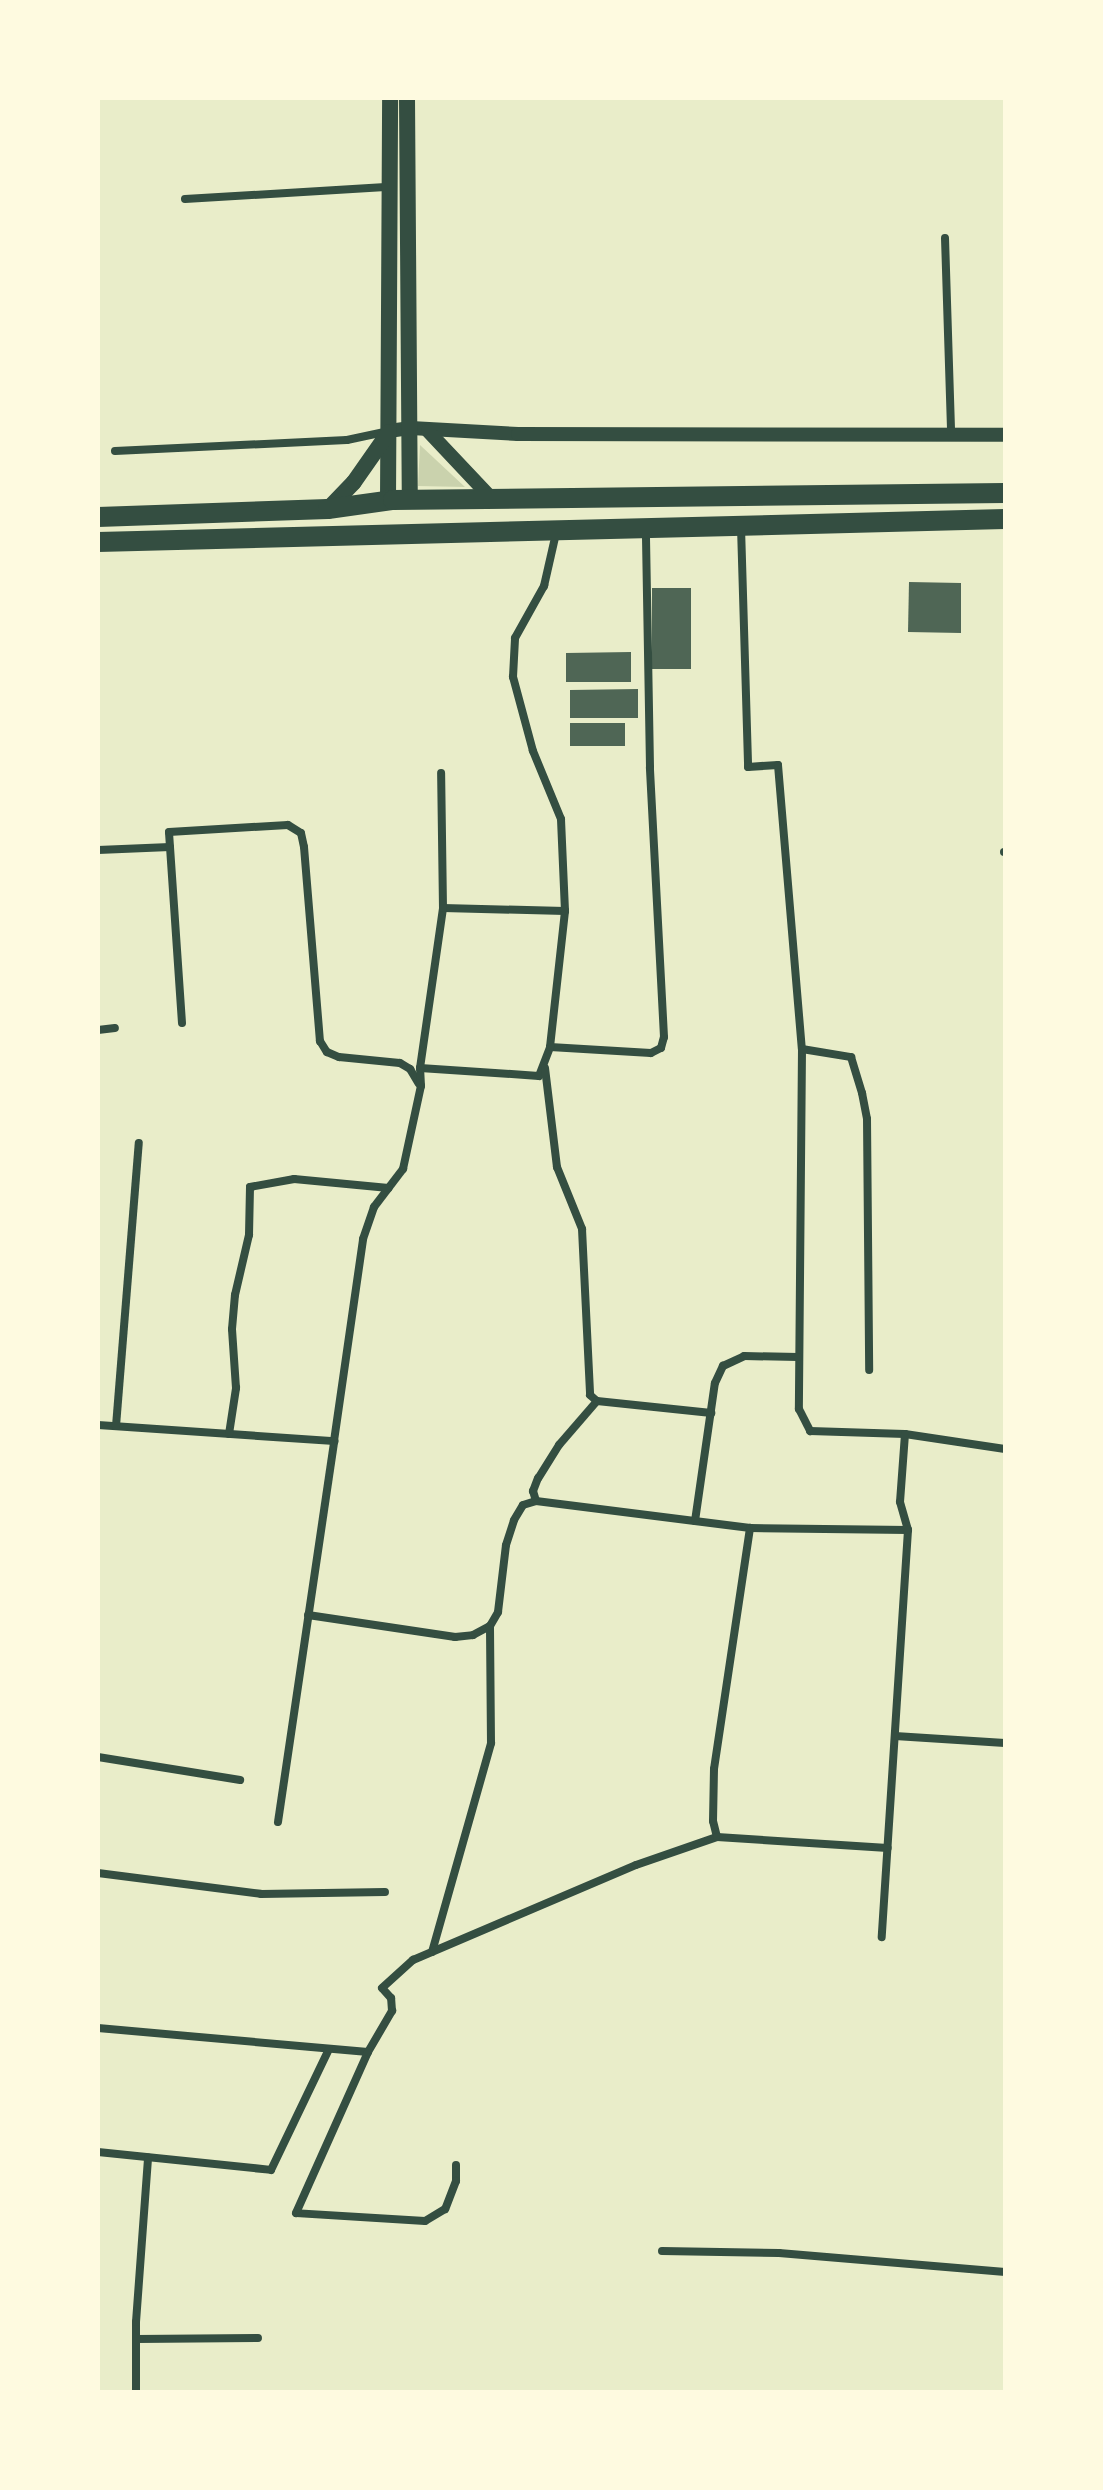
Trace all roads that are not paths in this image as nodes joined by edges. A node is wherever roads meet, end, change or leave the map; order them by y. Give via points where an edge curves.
1 (390, 98) edge
2 (407, 98) edge
3 (390, 187) junction
4 (185, 199) dead end
5 (945, 238) dead end
6 (419, 429) junction
7 (389, 431) junction
8 (951, 433) junction
9 (1005, 435) edge
10 (115, 451) dead end
11 (1005, 493) edge
12 (397, 500) junction
13 (494, 501) junction
14 (328, 509) junction
15 (98, 517) edge
16 (1005, 519) edge
17 (741, 526) junction
18 (646, 528) junction
19 (556, 530) junction
20 (392, 533) junction
21 (98, 542) edge
22 (441, 773) dead end
23 (170, 847) junction
24 (98, 850) edge
25 (443, 908) junction
26 (565, 911) junction
27 (182, 1023) dead end
28 (115, 1028) dead end
29 (98, 1030) edge
30 (550, 1047) junction
31 (802, 1049) junction
32 (545, 1066) junction
33 (420, 1068) junction
34 (421, 1086) junction
35 (139, 1143) dead end
36 (389, 1188) junction
37 (798, 1357) junction
38 (869, 1370) dead end
39 (597, 1401) junction
40 (711, 1413) junction
41 (98, 1425) edge
42 (116, 1426) junction
43 (229, 1434) junction
44 (905, 1434) junction
45 (334, 1441) junction
46 (1005, 1449) edge
47 (536, 1501) junction
48 (695, 1521) junction
49 (750, 1528) junction
50 (908, 1530) junction
51 (308, 1615) junction
52 (490, 1626) junction
53 (895, 1736) junction
54 (1005, 1743) edge
55 (98, 1757) edge
56 (240, 1780) dead end
57 (278, 1822) dead end
58 (717, 1837) junction
59 (888, 1848) junction
60 (98, 1873) edge
61 (385, 1892) dead end
62 (882, 1937) dead end
63 (432, 1952) junction
64 (98, 2028) edge
65 (329, 2049) junction
66 (368, 2052) junction
67 (98, 2152) edge
68 (148, 2157) junction
69 (456, 2165) dead end
70 (662, 2251) dead end
71 (1005, 2272) edge
72 (258, 2338) dead end
73 (136, 2339) junction
74 (136, 2392) edge

1 - 3 main road
2 - 6 main road
3 - 4 street
3 - 7 main road
5 - 8 street
6 - 7 street
6 - 8 street via 518,434
6 - 12 main road
6 - 13 street
7 - 10 street via 347,440
7 - 12 main road
7 - 14 main road
8 - 9 street
11 - 13 highway
12 - 13 highway
12 - 14 highway
12 - 20 highway
14 - 15 highway
16 - 17 highway
17 - 18 highway
17 - 31 street via 748,767 778,765
18 - 19 highway
18 - 30 street via 650,767 664,1037 661,1048 651,1053
19 - 20 highway
19 - 26 street via 544,586 515,638 513,677 533,751 561,819
20 - 21 highway
22 - 25 street
23 - 24 street
23 - 27 street
23 - 34 street via 169,832 288,825 301,833 320,1041 339,1057 400,1063
25 - 26 street
25 - 33 street
26 - 30 street
28 - 29 street
30 - 32 street
31 - 37 street
31 - 38 street via 851,1057 862,1093 867,1119
32 - 33 street via 539,1076 531,1077
32 - 39 street via 557,1167 582,1229 590,1395
33 - 34 street
34 - 36 street via 403,1169
35 - 42 street
36 - 43 street via 294,1179 250,1187 249,1235 232,1329 236,1388
36 - 45 street via 374,1207 363,1239
37 - 40 street via 744,1356 723,1366
37 - 44 street via 799,1409 810,1431
39 - 40 street
39 - 47 street via 538,1478
40 - 48 street
41 - 42 street
42 - 43 street
43 - 45 street
44 - 46 street
44 - 50 street via 900,1502
45 - 51 street
47 - 48 street
47 - 52 street via 523,1505 514,1520 498,1612
48 - 49 street
49 - 50 street
49 - 58 street via 714,1769
50 - 53 street
51 - 52 street via 455,1637
51 - 57 street
52 - 63 street via 491,1743
53 - 54 street
53 - 59 street
55 - 56 street
58 - 59 street
58 - 63 street via 636,1865
59 - 62 street
60 - 61 street via 261,1894
63 - 66 street via 413,1960 382,1988 391,1998 392,2011
64 - 65 street
65 - 66 street
65 - 68 street via 271,2170
66 - 69 street via 296,2213 425,2221 445,2209
67 - 68 street
68 - 73 street
70 - 71 street via 779,2253
72 - 73 street
73 - 74 street

